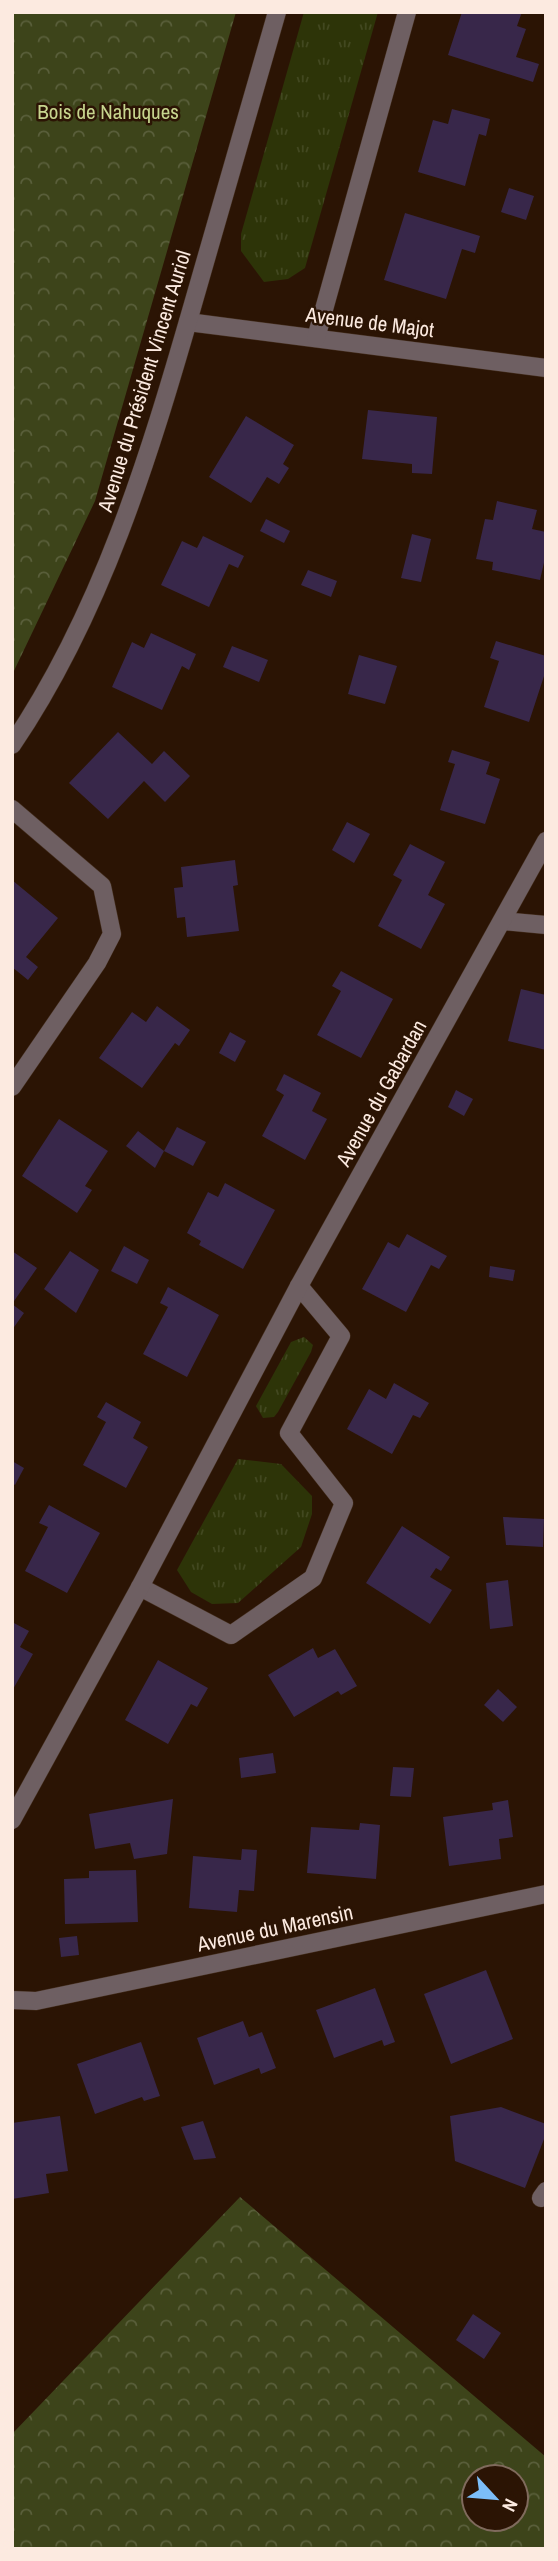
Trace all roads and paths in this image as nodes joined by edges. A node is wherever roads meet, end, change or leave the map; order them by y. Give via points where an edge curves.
1 (276, 12) edge
2 (407, 12) edge
3 (188, 322) junction
4 (316, 338) junction
5 (546, 368) edge
6 (12, 745) edge
7 (12, 809) edge
8 (546, 841) edge
9 (503, 921) junction
10 (546, 925) edge
11 (12, 1087) edge
12 (299, 1286) junction
13 (140, 1587) junction
14 (12, 1820) edge
15 (546, 1894) edge
16 (12, 2000) edge

1 - 3 street, Avenue du Président Vincent Auriol
2 - 4 street
3 - 4 street, Avenue de Majot
3 - 6 street, Avenue du Président Vincent Auriol via 121,530 76,638
4 - 5 street, Avenue de Majot
7 - 11 street via 102,886 112,934
8 - 9 street, Avenue du Gabardan
9 - 10 street
9 - 12 street, Avenue du Gabardan
12 - 13 street, Avenue du Gabardan
12 - 13 street via 341,1336 289,1433 344,1503 313,1578 231,1635
13 - 14 street, Avenue du Gabardan
15 - 16 street, Avenue du Marensin via 36,2001

